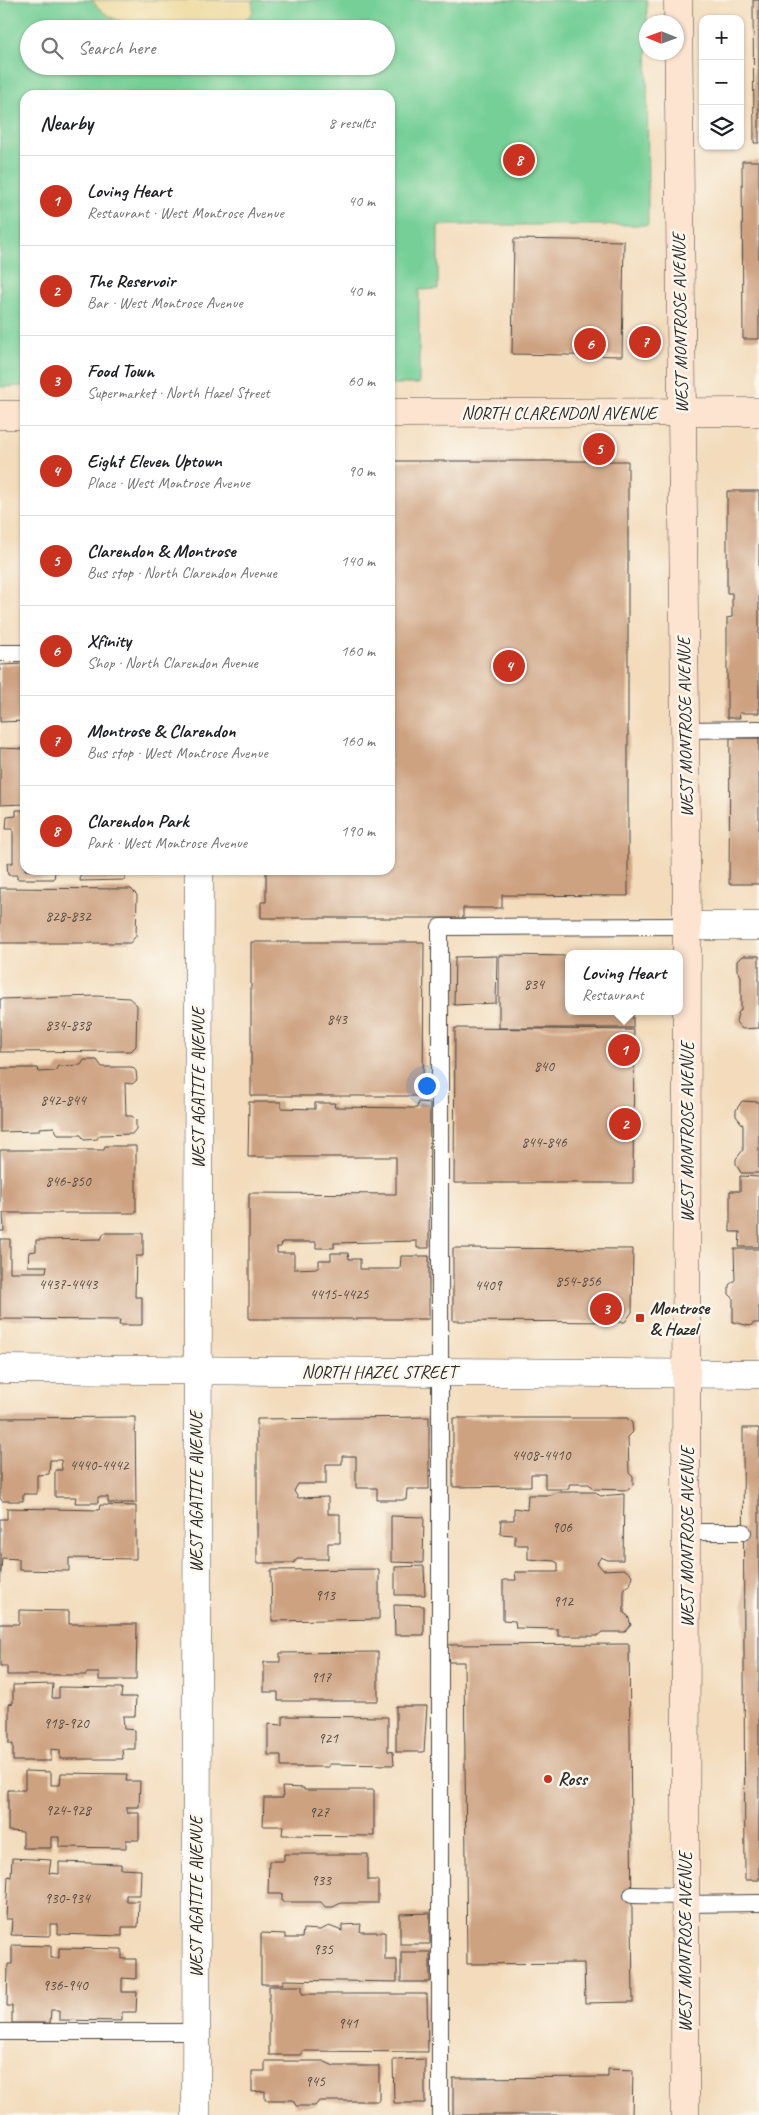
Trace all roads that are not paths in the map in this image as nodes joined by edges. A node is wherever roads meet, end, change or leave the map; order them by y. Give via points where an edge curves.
1 (678, 0) edge
2 (681, 412) junction
3 (759, 412) edge
4 (395, 414) edge
5 (0, 415) edge
6 (20, 415) edge
7 (0, 653) edge
8 (20, 653) edge
9 (759, 729) edge
10 (685, 730) junction
11 (199, 875) edge
12 (687, 926) junction
13 (759, 926) edge
14 (0, 1369) edge
15 (196, 1371) junction
16 (439, 1372) junction
17 (687, 1374) junction
18 (759, 1374) edge
19 (687, 1532) junction
20 (743, 1532) dead end
21 (632, 1895) dead end
22 (686, 1900) junction
23 (759, 1903) edge
24 (0, 2032) edge
25 (196, 2032) junction
26 (196, 2115) edge
27 (440, 2115) edge
28 (685, 2115) edge

1 - 2 main road, WEST MONTROSE AVENUE
2 - 3 main road, NORTH CLARENDON AVENUE
2 - 4 main road, NORTH CLARENDON AVENUE
2 - 10 main road, WEST MONTROSE AVENUE
5 - 6 main road
7 - 8 lane
9 - 10 lane
10 - 12 main road, WEST MONTROSE AVENUE
11 - 15 street, WEST AGATITE AVENUE
12 - 13 street
12 - 16 lane via 440,927
12 - 17 main road, WEST MONTROSE AVENUE
14 - 15 street, NORTH HAZEL STREET
15 - 16 street, NORTH HAZEL STREET
15 - 25 street, WEST AGATITE AVENUE
16 - 17 street, NORTH HAZEL STREET
16 - 27 lane
17 - 18 street, NORTH HAZEL STREET
17 - 19 main road, WEST MONTROSE AVENUE
19 - 20 lane
19 - 22 main road, WEST MONTROSE AVENUE
21 - 22 lane
22 - 23 lane
22 - 28 main road, WEST MONTROSE AVENUE
24 - 25 lane
25 - 26 street, WEST AGATITE AVENUE

